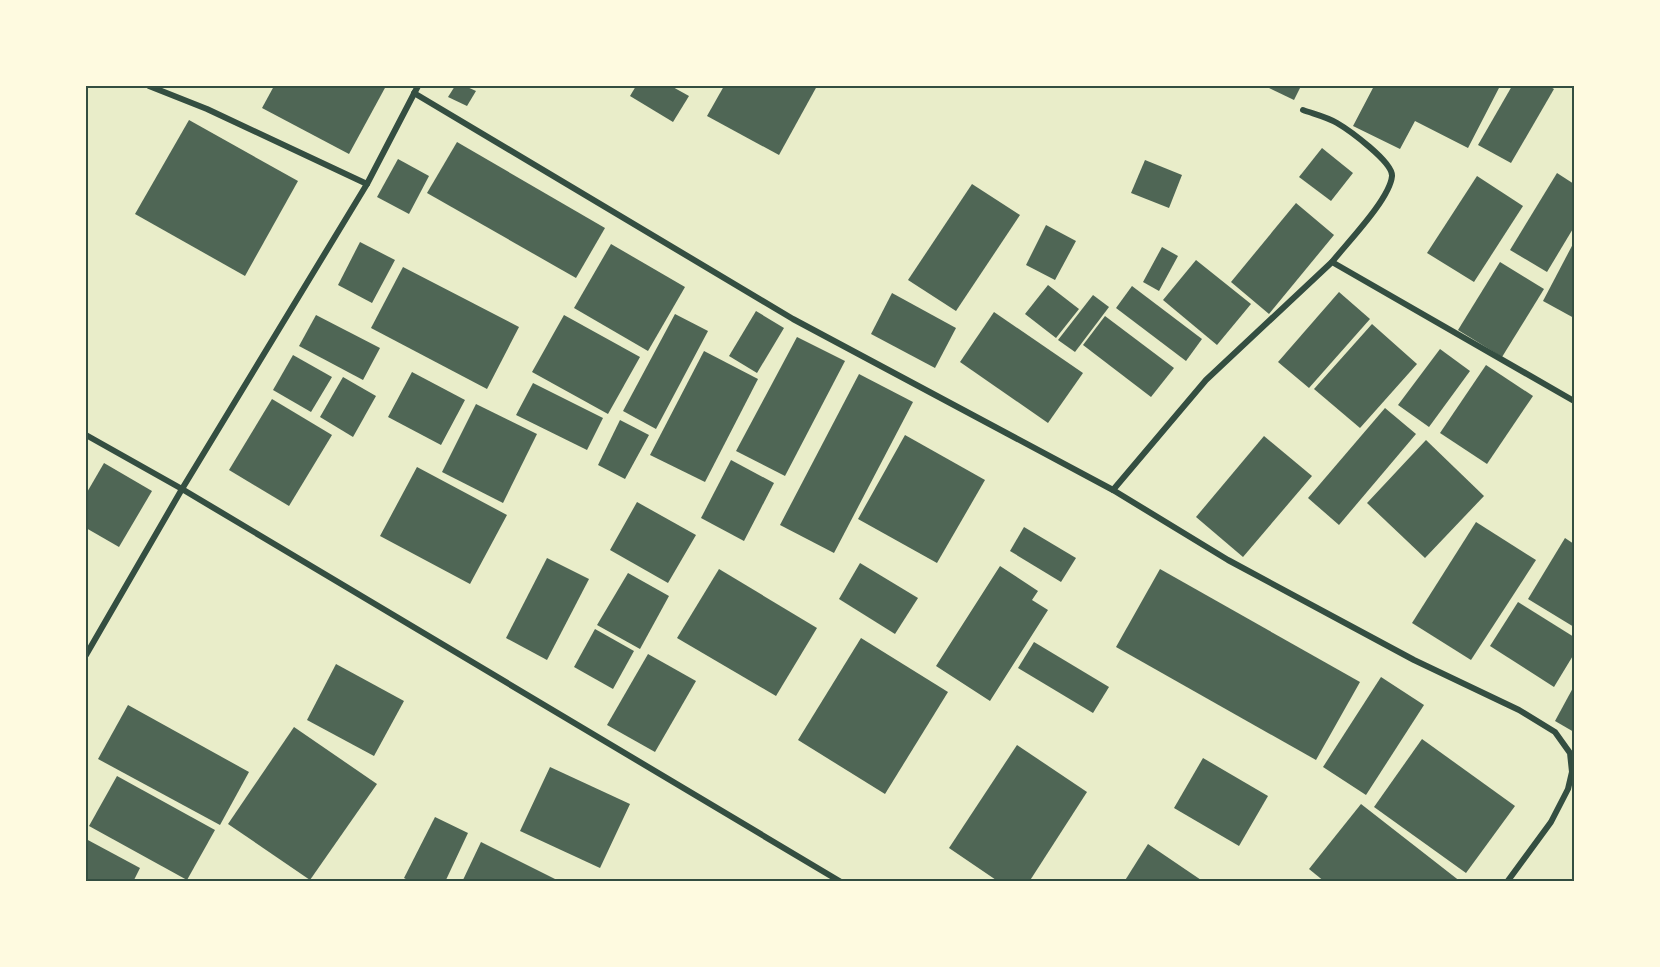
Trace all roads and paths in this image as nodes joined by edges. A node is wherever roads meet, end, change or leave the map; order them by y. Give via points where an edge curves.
1 (148, 86) edge
2 (418, 86) edge
3 (414, 93) junction
4 (1303, 110) dead end
5 (367, 184) junction
6 (1332, 262) junction
7 (1575, 401) edge
8 (86, 435) edge
9 (182, 489) junction
10 (1113, 490) junction
11 (86, 655) edge
12 (841, 882) edge
13 (1507, 882) edge

1 - 5 street via 207,109
2 - 3 street
3 - 5 street
3 - 10 street via 793,319
4 - 6 street via 1337,123 1383,158 1391,170 1385,196
5 - 9 street
6 - 7 street
6 - 10 street via 1206,380
8 - 9 street
9 - 11 street
9 - 12 street
10 - 13 street via 1228,560 1555,732 1570,753 1572,772 1568,789 1551,822

